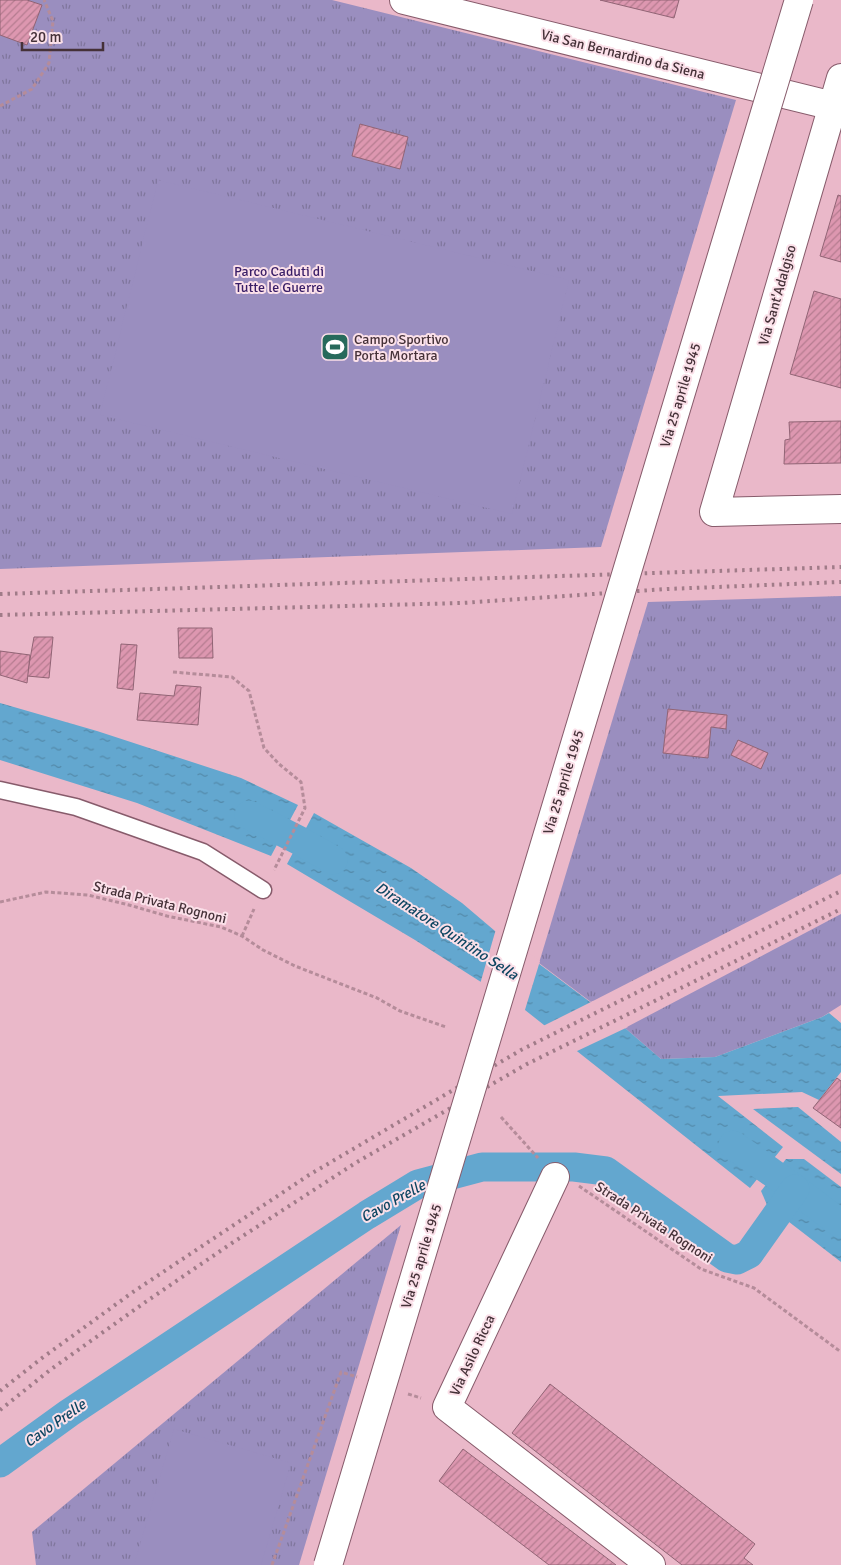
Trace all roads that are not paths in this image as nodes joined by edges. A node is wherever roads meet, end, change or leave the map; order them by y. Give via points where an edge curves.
1 (404, 0) edge
2 (799, 0) edge
3 (841, 78) edge
4 (837, 107) edge
5 (841, 509) edge
6 (0, 790) edge
7 (263, 890) dead end
8 (547, 1168) road end
9 (328, 1565) edge
10 (651, 1565) edge

1 - 4 street, Via San Bernardino da Siena
2 - 9 street, Via 25 aprile 1945, bridge
3 - 4 street, Via Sant'Adalgiso
4 - 5 street, Via Sant'Adalgiso via 714,512
6 - 7 lane via 76,807 202,852
8 - 10 street, Via Asilo Ricca via 448,1407

